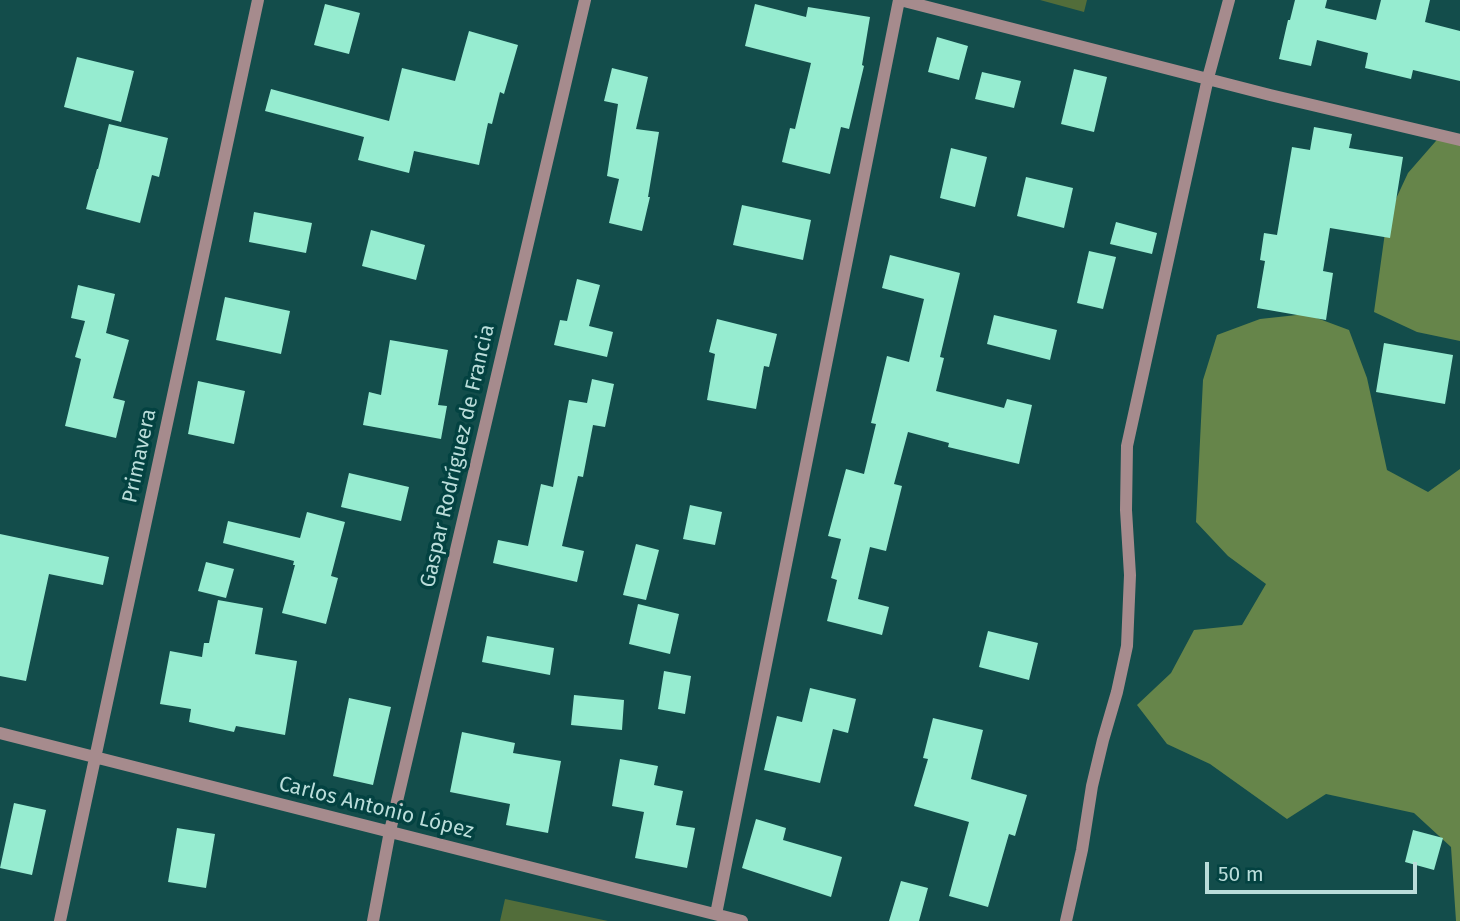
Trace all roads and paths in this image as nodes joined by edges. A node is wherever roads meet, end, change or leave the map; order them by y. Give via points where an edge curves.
1 (258, 0) edge
2 (585, 0) edge
3 (900, 0) edge
4 (1229, 0) edge
5 (1209, 78) junction
6 (1460, 140) edge
7 (0, 733) edge
8 (94, 758) junction
9 (390, 831) junction
10 (716, 914) junction
11 (60, 921) edge
12 (373, 921) edge
13 (743, 921) edge
14 (1066, 921) edge

1 - 8 street, Primavera
2 - 9 street, Gaspar Rodríguez de Francia
3 - 5 street
3 - 10 street
4 - 5 street
5 - 6 street
5 - 14 street via 1127,446 1127,646 1092,786
7 - 8 street, Carlos Antonio López
8 - 9 street, Carlos Antonio López
8 - 11 street, Primavera
9 - 10 street, Carlos Antonio López
9 - 12 street, Gaspar Rodríguez de Francia
10 - 13 street, Carlos Antonio López

